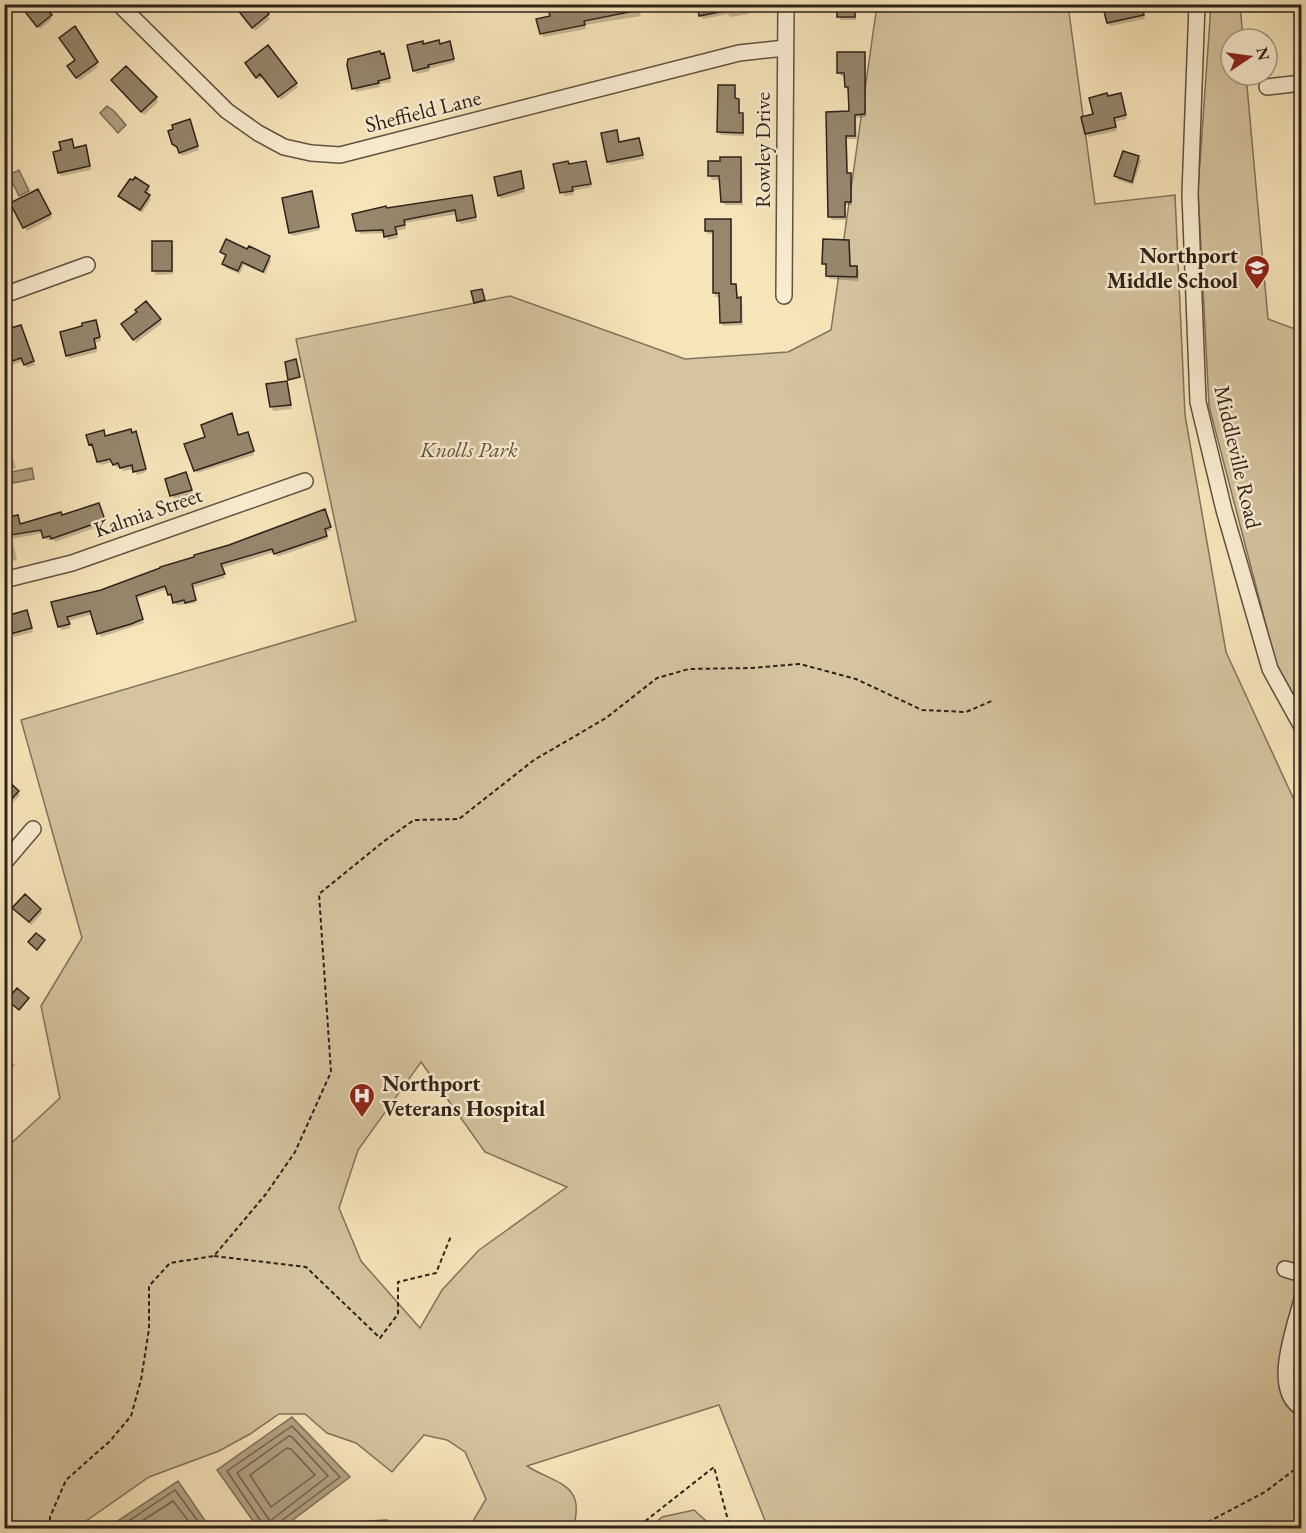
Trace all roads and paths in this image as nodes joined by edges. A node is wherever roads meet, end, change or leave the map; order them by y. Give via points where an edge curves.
1 (119, 4) edge
2 (786, 4) edge
3 (1197, 4) edge
4 (785, 48) junction
5 (1302, 83) edge
6 (1279, 86) edge
7 (87, 265) dead end
8 (4, 295) edge
9 (784, 296) dead end
10 (306, 481) dead end
11 (4, 580) edge
12 (994, 700) dead end
13 (1302, 727) edge
14 (33, 829) dead end
15 (4, 863) edge
16 (451, 1236) dead end
17 (214, 1256) junction
18 (1285, 1269) dead end
19 (1302, 1274) edge
20 (1302, 1299) edge
21 (1302, 1408) edge
22 (1302, 1464) edge
23 (50, 1528) edge
24 (632, 1528) edge
25 (730, 1528) edge
26 (1163, 1528) edge

1 - 4 street, Sheffield Lane via 227,111 258,133 284,147 340,155 740,53
2 - 4 street, Rowley Drive
3 - 13 street, Middleville Road via 1190,194 1198,402 1224,510 1270,669
4 - 9 street, Rowley Drive
5 - 6 street
7 - 8 street
10 - 11 street, Kalmia Street via 72,563
12 - 17 path via 966,712 922,710 856,679 800,664 689,669 657,678 606,718 534,760 459,819 414,820 390,837 319,894 331,1072 295,1152
14 - 15 street
16 - 17 path via 436,1273 398,1282 398,1314 380,1338 306,1267
17 - 23 path via 170,1263 149,1286 149,1329 131,1416 111,1441 66,1480
18 - 19 street
20 - 21 street via 1285,1381 1293,1403
22 - 26 path via 1265,1492 1208,1522
24 - 25 path via 714,1467

